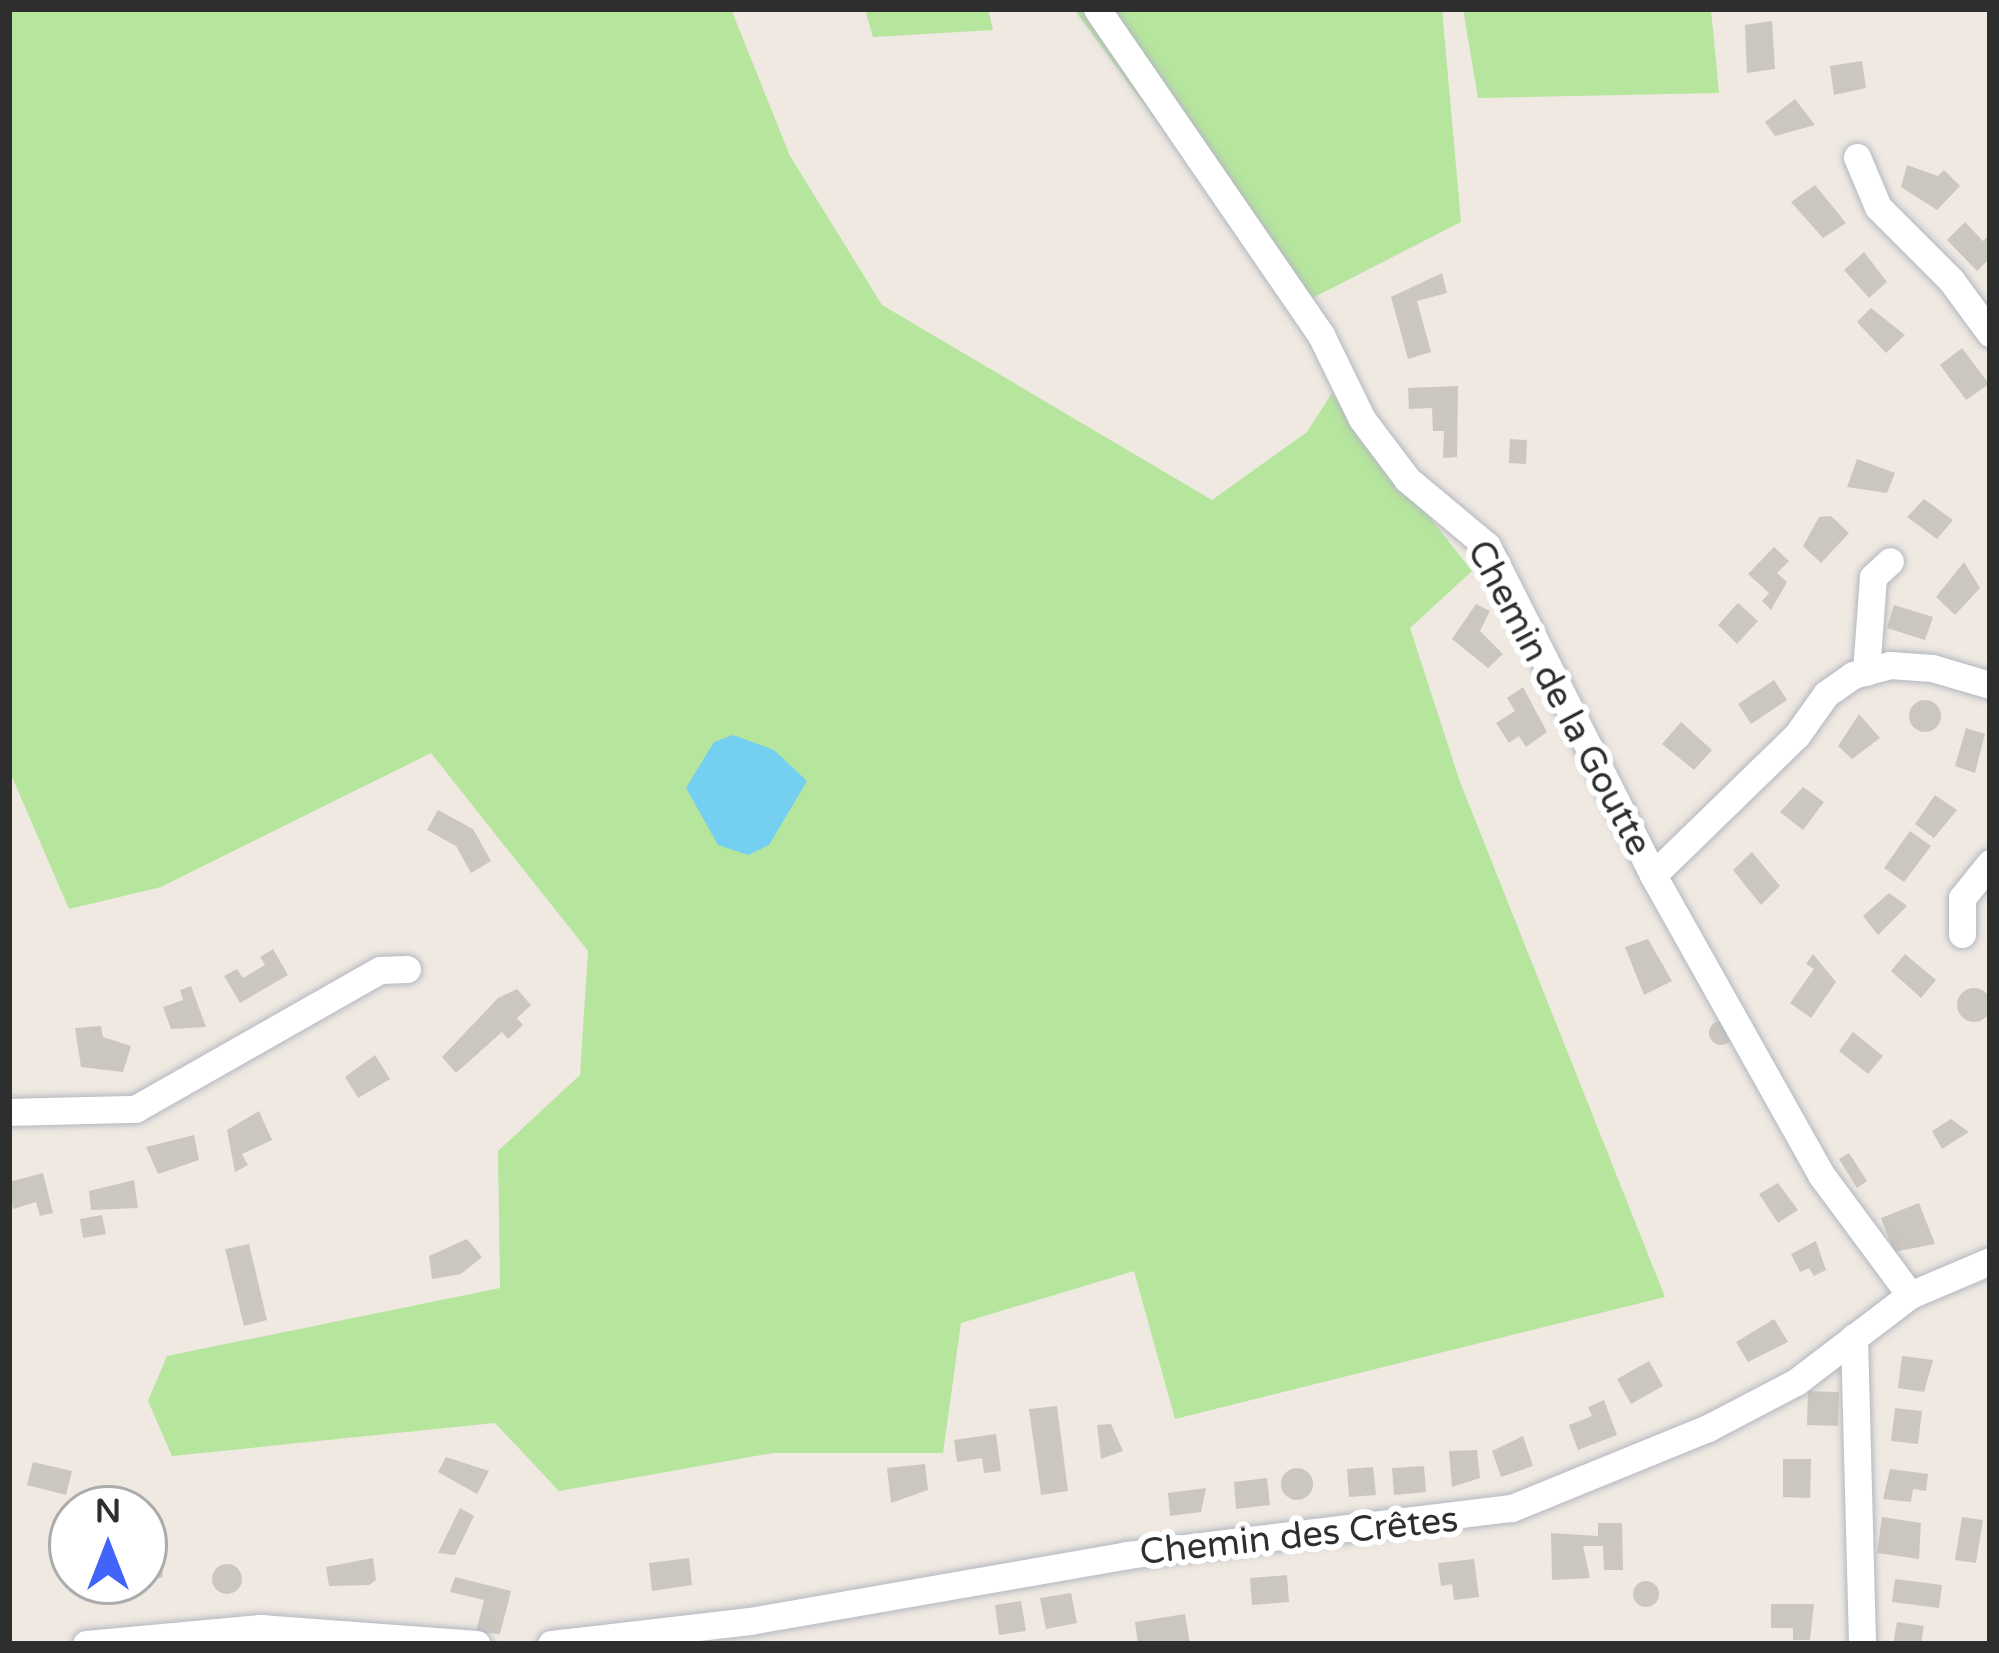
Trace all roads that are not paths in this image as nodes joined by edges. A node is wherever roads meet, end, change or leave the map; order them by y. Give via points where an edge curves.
1 (1096, 9) edge
2 (1857, 157) dead end
3 (1990, 333) edge
4 (1890, 561) dead end
5 (1866, 672) junction
6 (1990, 685) edge
7 (1990, 863) edge
8 (1653, 875) junction
9 (1962, 934) dead end
10 (407, 969) dead end
11 (9, 1112) edge
12 (1990, 1261) edge
13 (1910, 1295) junction
14 (1854, 1337) junction
15 (86, 1644) edge
16 (476, 1644) edge
17 (551, 1644) edge
18 (1862, 1644) edge

1 - 8 street, Chemin de la Goutte via 1321,335 1373,434 1407,479 1487,546
2 - 3 street via 1878,207 1952,280
4 - 5 street via 1873,577
5 - 6 street via 1932,668
5 - 8 street via 1826,694 1797,735
7 - 9 street via 1962,898
8 - 13 street, Chemin de la Goutte via 1822,1176
10 - 11 street via 380,970 135,1109
12 - 13 street, Chemin des Crêtes
13 - 14 street, Chemin des Crêtes
14 - 17 street, Chemin des Crêtes via 1796,1382 1708,1429 1495,1512 1213,1543 750,1621
14 - 18 street
15 - 16 street via 260,1628

